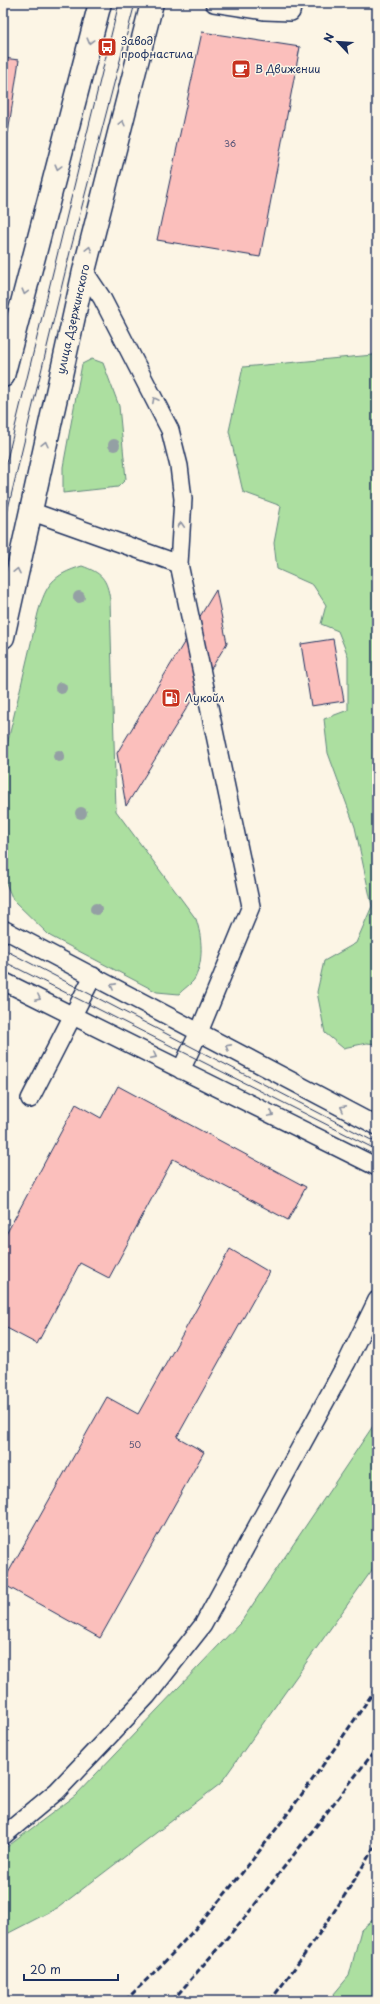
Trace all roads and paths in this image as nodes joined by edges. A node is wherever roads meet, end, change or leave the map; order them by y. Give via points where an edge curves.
1 (100, 3) edge
2 (152, 3) edge
3 (214, 3) edge
4 (293, 3) edge
5 (84, 271) junction
6 (3, 376) edge
7 (30, 511) junction
8 (179, 564) junction
9 (3, 637) edge
10 (3, 928) edge
11 (93, 976) junction
12 (3, 981) edge
13 (72, 1016) junction
14 (199, 1032) junction
15 (181, 1070) junction
16 (30, 1099) dead end
17 (377, 1126) edge
18 (377, 1167) edge
19 (377, 1300) edge
20 (3, 1836) edge

1 -> 6 main road
5 -> 2 main road, улица Дзержинского
3 - 4 lane via 264,11 291,12
7 -> 5 main road, улица Дзержинского
8 -> 5 lane via 183,499 179,466 170,430 102,298
7 - 8 lane
9 -> 7 main road, улица Дзержинского
8 - 14 lane via 251,906
10 - 11 lane
11 - 13 lane
14 -> 11 lane
12 -> 13 lane
13 -> 15 lane
13 - 16 lane
14 - 15 lane
17 -> 14 lane
15 -> 18 lane
19 - 20 lane via 347,1362 203,1625 136,1707 57,1791

